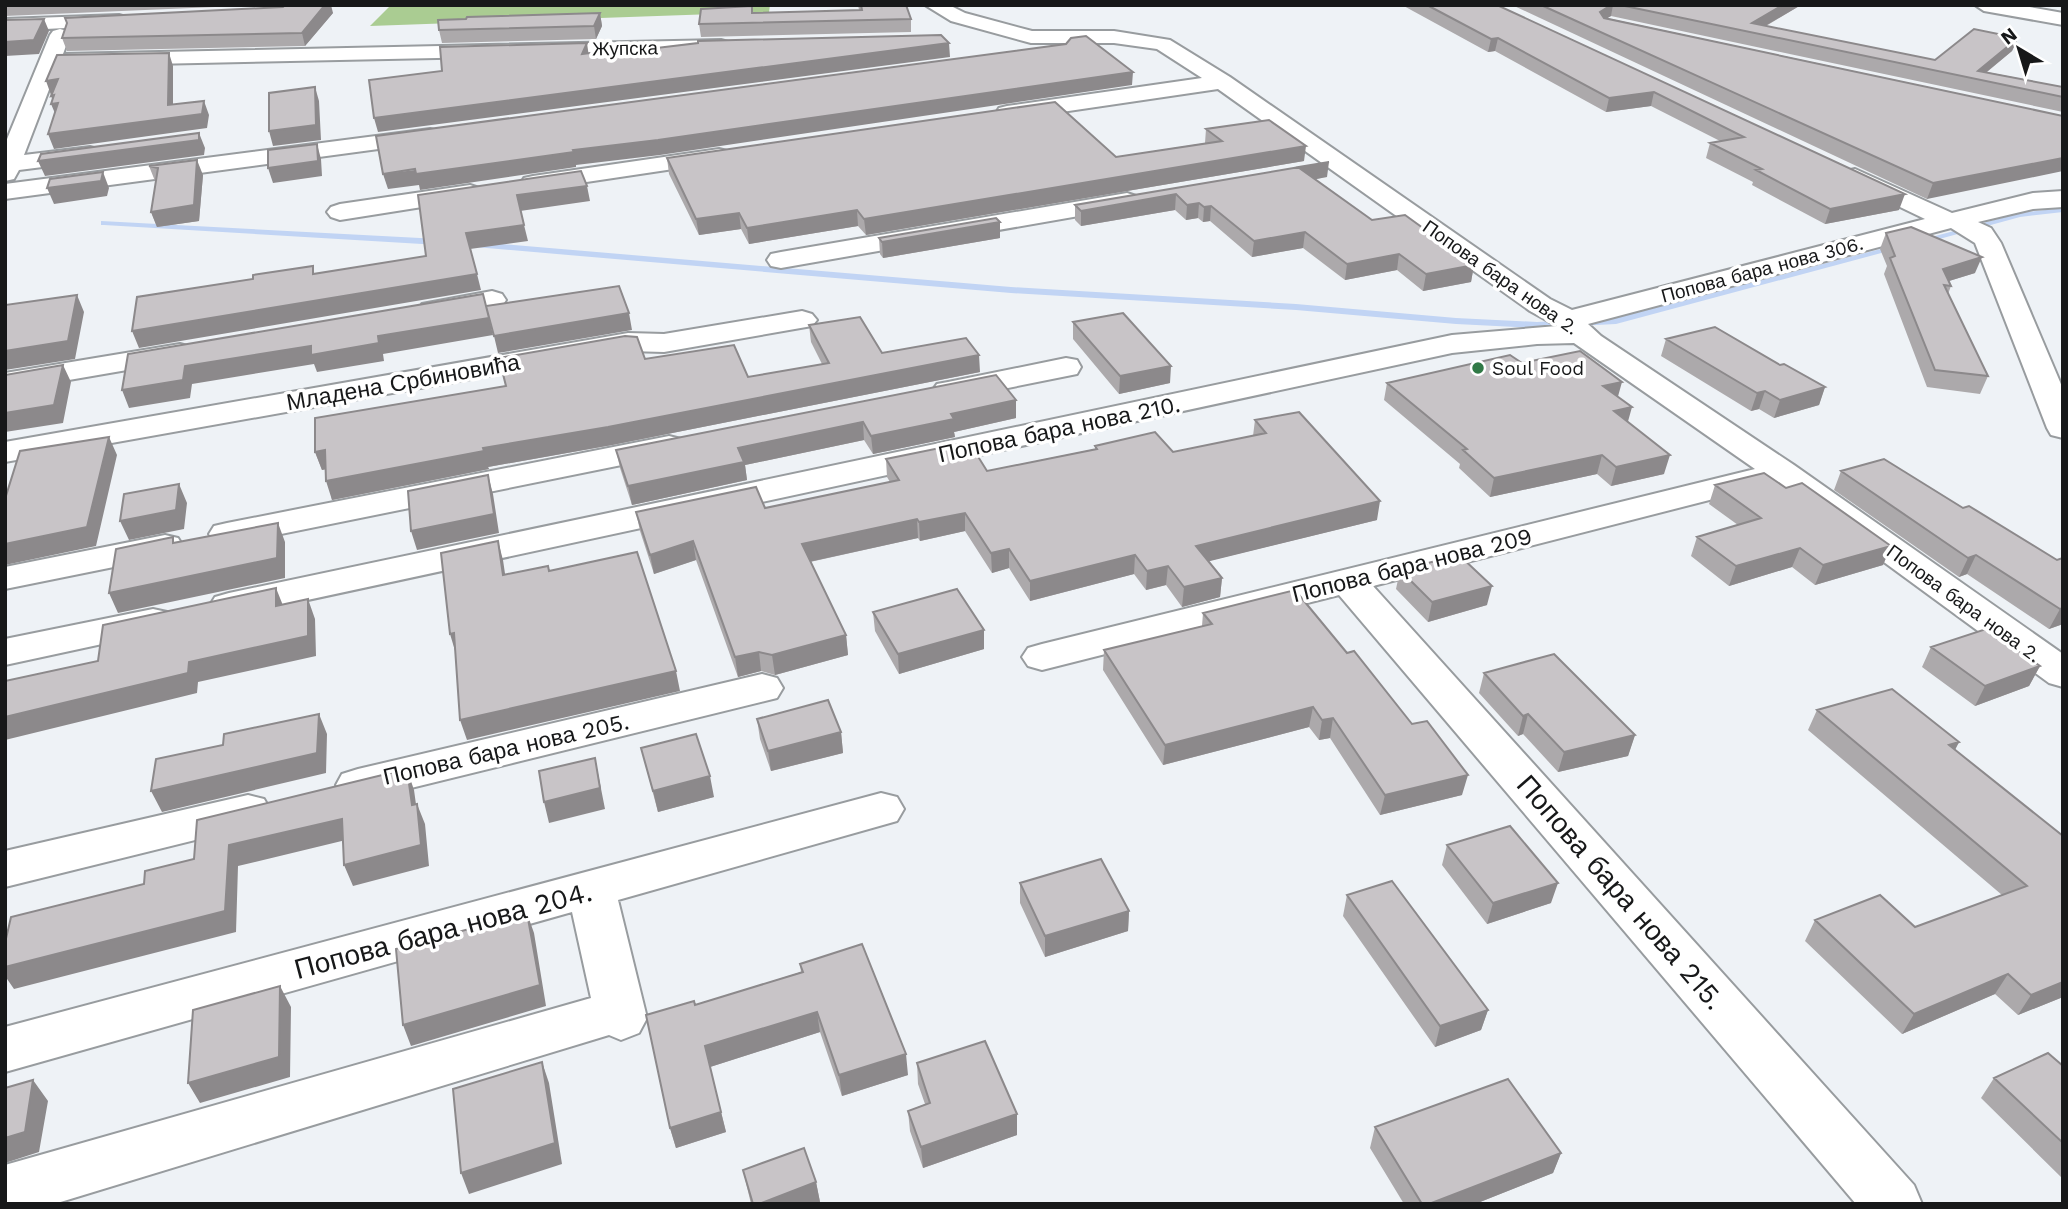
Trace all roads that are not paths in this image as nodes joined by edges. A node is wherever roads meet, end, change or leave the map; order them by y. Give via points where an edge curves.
1 (934, 5) edge
2 (1984, 5) edge
3 (2063, 19) edge
4 (132, 20) edge
5 (64, 23) junction
6 (5, 25) edge
7 (965, 40) dead end
8 (746, 45) edge
9 (1027, 47) junction
10 (50, 60) junction
11 (1222, 82) junction
12 (985, 116) edge
13 (445, 134) edge
14 (106, 152) edge
15 (739, 153) edge
16 (9, 156) edge
17 (1341, 164) junction
18 (1836, 168) edge
19 (1301, 171) edge
20 (5, 192) edge
21 (1151, 197) edge
22 (2063, 199) edge
23 (340, 212) dead end
24 (1961, 224) junction
25 (781, 260) dead end
26 (492, 300) dead end
27 (411, 314) edge
28 (802, 320) dead end
29 (1575, 327) junction
30 (208, 348) edge
31 (1066, 367) dead end
32 (5, 382) edge
33 (916, 397) edge
34 (2063, 428) edge
35 (699, 440) edge
36 (5, 452) edge
37 (1782, 472) junction
38 (5, 578) edge
39 (1348, 581) junction
40 (5, 652) edge
41 (1042, 657) dead end
42 (2063, 674) edge
43 (762, 688) dead end
44 (881, 809) dead end
45 (5, 869) edge
46 (591, 889) junction
47 (5, 1051) edge
48 (5, 1192) edge
49 (1893, 1204) edge

1 - 9 street
2 - 3 street
4 - 5 street
5 - 6 street
5 - 10 street
7 - 9 street
8 - 10 street, Жупска
9 - 11 street, Попова бара нова 2. via 1145,40 1163,44
10 - 16 street
11 - 12 street
11 - 17 street, Попова бара нова 2.
13 - 20 street
14 - 16 street
15 - 23 street
17 - 19 street
17 - 29 street, Попова бара нова 2.
18 - 24 street
21 - 25 street
22 - 24 street, Попова бара нова 306. via 2033,201
24 - 29 street, Попова бара нова 306.
24 - 34 street via 1988,243
26 - 27 street
28 - 36 street, Младена Србиновића via 664,343 628,342
29 - 37 street, Попова бара нова 2.
29 - 40 street, Попова бара нова 210. via 1452,344
30 - 32 street
31 - 33 street
35 - 38 street
37 - 39 street, Попова бара нова 209
37 - 42 street, Попова бара нова 2.
39 - 41 street, Попова бара нова 209
39 - 49 street, Попова бара нова 215.
43 - 45 street, Попова бара нова 205.
44 - 46 street, Попова бара нова 204.
46 - 47 street, Попова бара нова 204.
46 - 48 street via 620,1014

